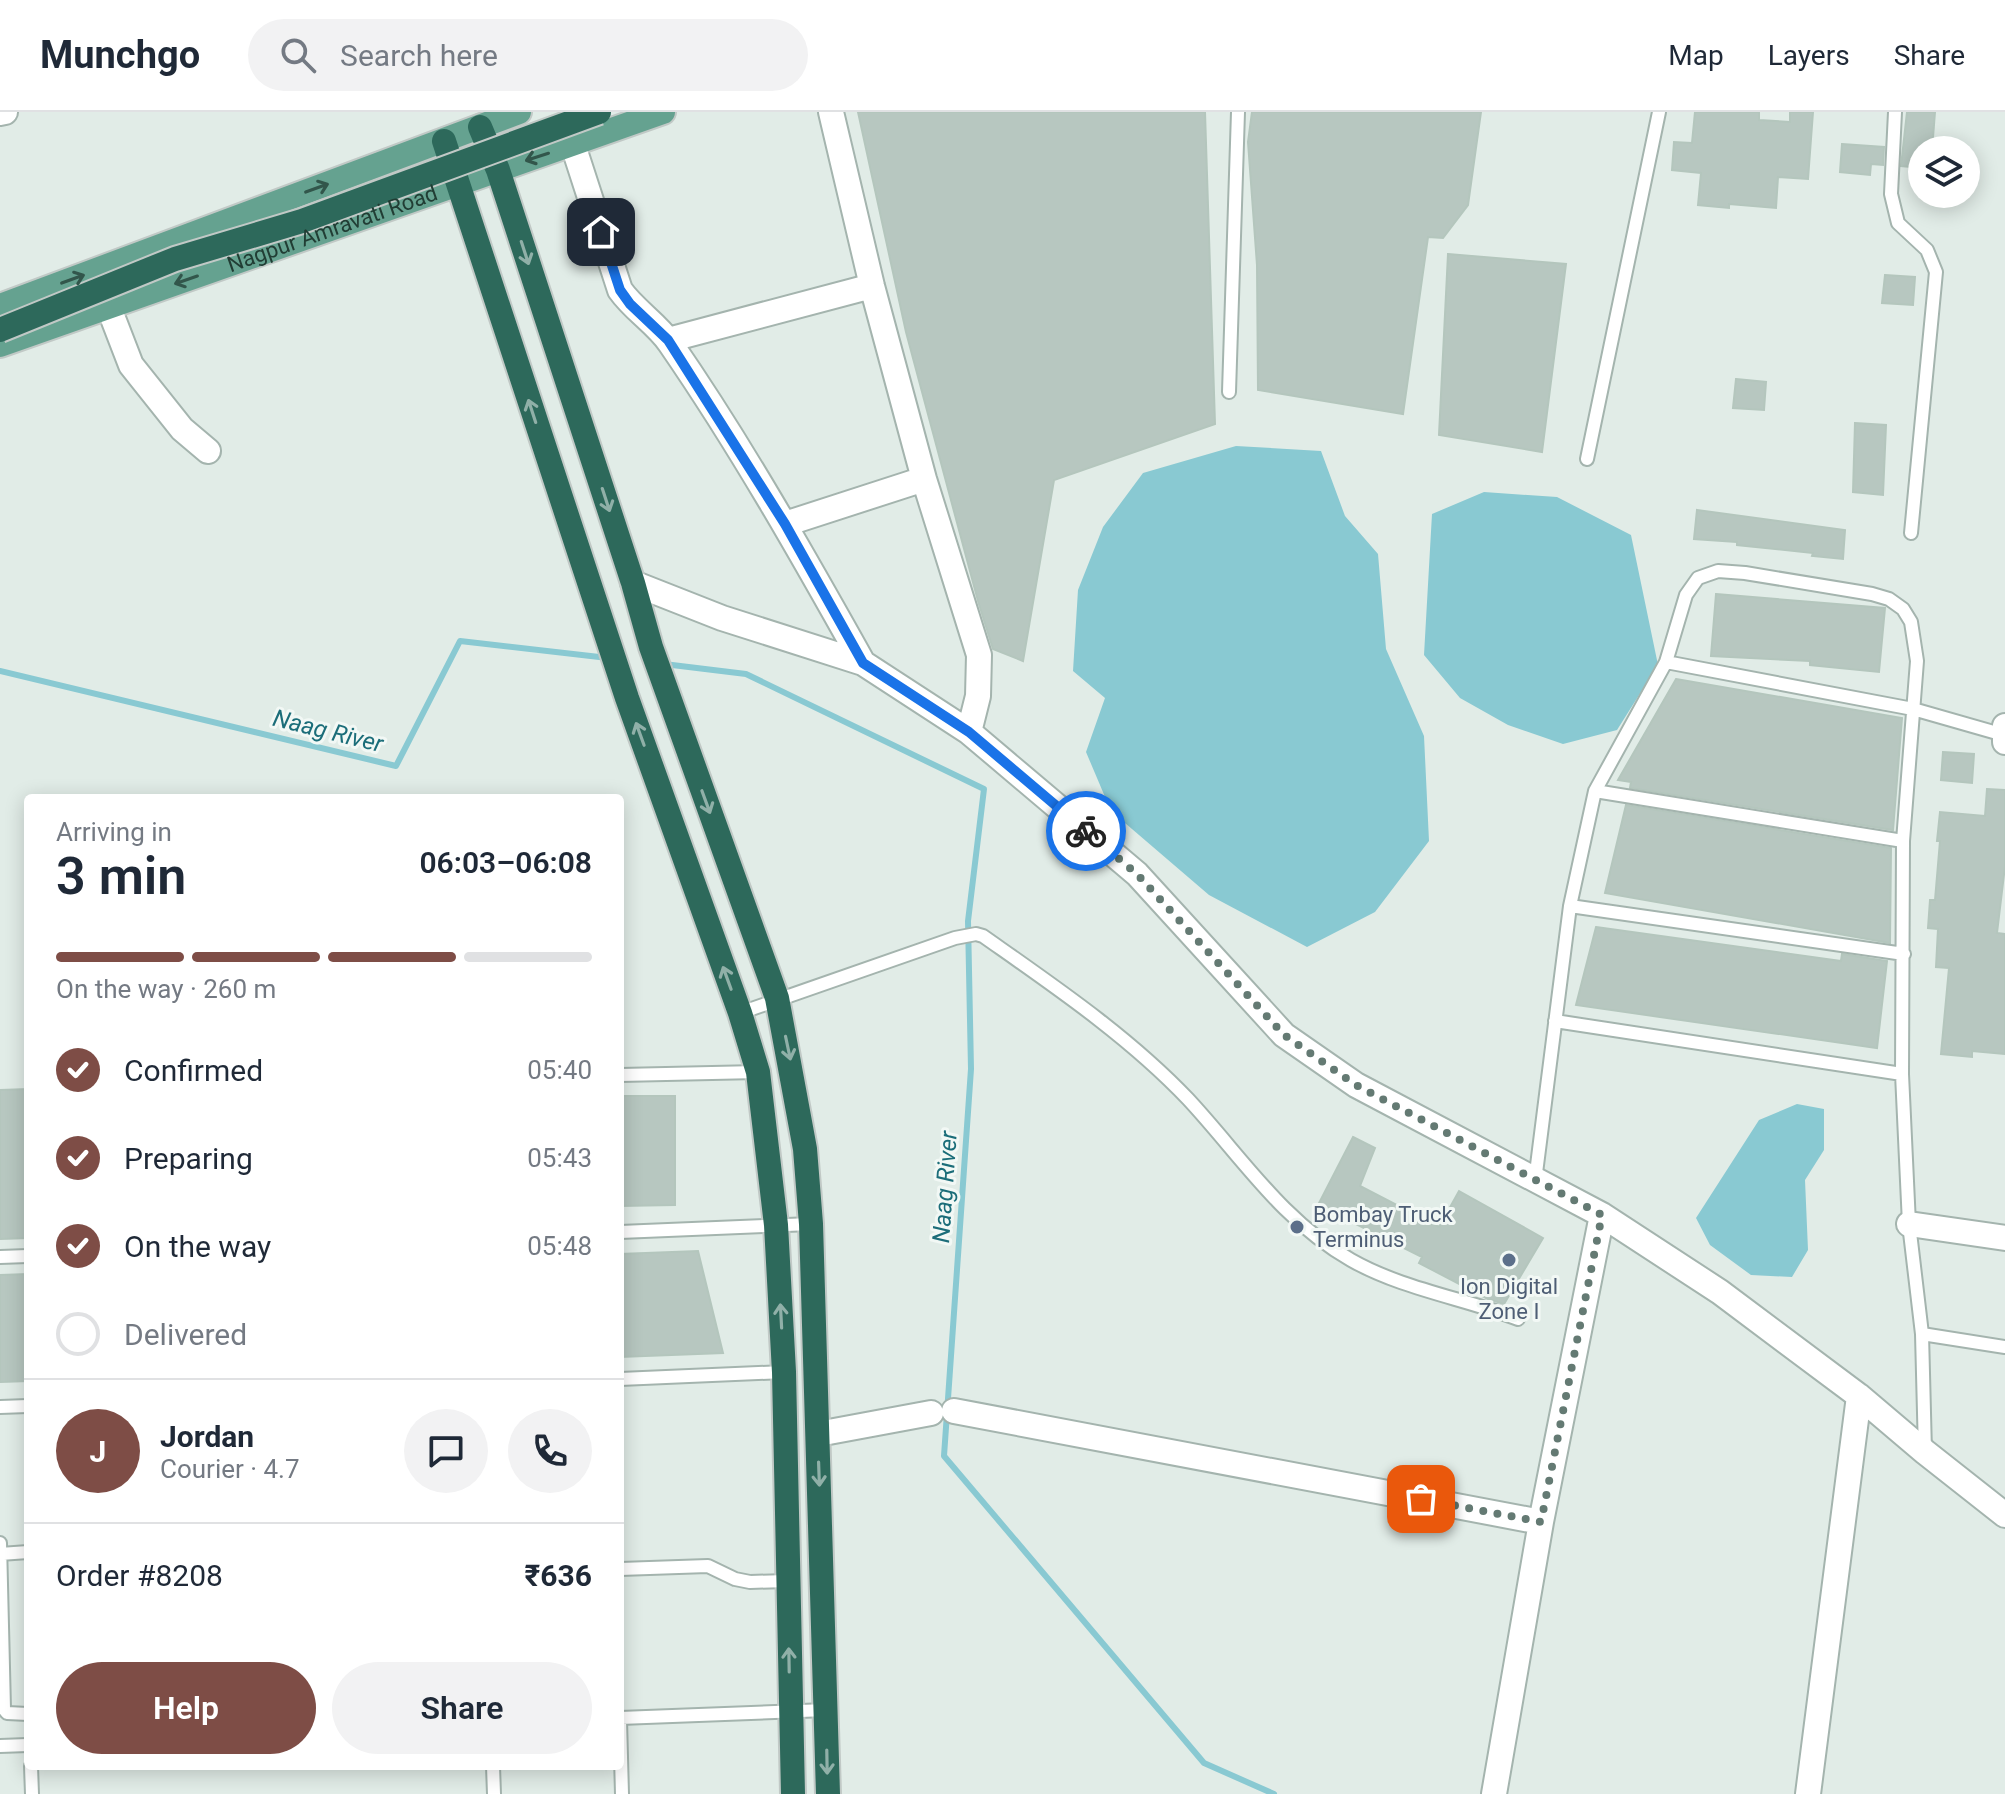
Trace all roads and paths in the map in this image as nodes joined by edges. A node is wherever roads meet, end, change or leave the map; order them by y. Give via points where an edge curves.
1 (519, 112) edge
2 (599, 112) edge
3 (663, 112) edge
4 (831, 112) edge
5 (1238, 112) edge
6 (1659, 112) edge
7 (1895, 112) edge
8 (480, 127) junction
9 (444, 141) junction
10 (573, 145) junction
11 (498, 170) junction
12 (457, 185) junction
13 (872, 286) junction
14 (0, 306) edge
15 (109, 308) junction
16 (0, 330) edge
17 (668, 340) junction
18 (0, 345) edge
19 (1229, 392) dead end
20 (208, 451) dead end
21 (1587, 459) dead end
22 (924, 479) junction
23 (785, 524) junction
24 (1911, 533) dead end
25 (633, 583) junction
26 (1666, 662) junction
27 (863, 663) junction
28 (1913, 709) junction
29 (2005, 726) edge
30 (969, 732) junction
31 (2004, 735) edge
32 (2005, 742) edge
33 (1595, 791) junction
34 (1903, 841) junction
35 (1570, 906) junction
36 (1904, 954) junction
37 (777, 998) junction
38 (740, 1013) junction
39 (1555, 1021) junction
40 (758, 1072) junction
41 (1902, 1074) junction
42 (624, 1075) edge
43 (1535, 1181) junction
44 (1602, 1215) junction
45 (811, 1224) junction
46 (1909, 1224) junction
47 (776, 1225) junction
48 (624, 1232) edge
49 (2005, 1238) edge
50 (24, 1256) edge
51 (0, 1257) edge
52 (1518, 1319) dead end
53 (1922, 1334) junction
54 (2005, 1347) edge
55 (784, 1372) junction
56 (624, 1379) edge
57 (1859, 1396) junction
58 (24, 1406) edge
59 (0, 1407) edge
60 (818, 1434) junction
61 (1925, 1452) junction
62 (2005, 1515) edge
63 (1541, 1522) junction
64 (0, 1543) edge
65 (24, 1552) edge
66 (0, 1554) edge
67 (624, 1569) edge
68 (787, 1581) junction
69 (826, 1710) junction
70 (789, 1711) junction
71 (24, 1714) edge
72 (624, 1719) edge
73 (24, 1745) edge
74 (0, 1746) edge
75 (31, 1770) edge
76 (493, 1770) edge
77 (621, 1770) edge
78 (32, 1794) edge
79 (494, 1794) edge
80 (622, 1794) edge
81 (793, 1794) edge
82 (828, 1794) edge
83 (1494, 1794) edge
84 (1808, 1794) edge

1 - 8 main road, Nagpur Amravati Road
2 - 16 highway, bridge via 302,221 175,259
3 - 10 main road, Nagpur Amravati Road
4 - 13 street
5 - 19 lane
6 - 21 lane
7 - 24 lane via 1891,194 1898,223 1927,250 1936,272
8 - 9 main road, Nagpur Amravati Road
8 - 11 highway
9 - 12 highway
14 -> 9 main road, Nagpur Amravati Road
10 -> 11 main road, Nagpur Amravati Road
10 - 17 street via 620,290
11 - 12 main road, Nagpur Amravati Road
11 -> 25 highway
12 -> 15 main road, Nagpur Amravati Road
38 -> 12 highway via 618,672
13 - 17 street
13 - 22 street
15 - 18 main road, Nagpur Amravati Road
15 - 20 street via 131,365 182,429
17 - 23 street
22 - 23 street
22 - 30 street via 979,655 978,696
23 - 27 street
25 - 27 street
25 -> 37 highway
26 - 28 lane
26 - 28 lane via 1686,595 1698,578 1708,574 1745,573 1872,594 1903,609 1911,622 1917,661
26 - 33 lane
27 - 30 street
28 - 31 lane
28 - 34 lane
29 - 31 street
30 - 43 street via 1137,874 1284,1035 1356,1085
31 - 32 street
33 - 34 lane
33 - 35 lane
34 - 36 lane
35 - 36 lane
35 - 39 lane
36 - 41 lane
37 - 38 lane
37 -> 45 highway via 805,1149
37 - 52 lane via 961,936 983,936 1146,1058 1281,1208 1325,1243 1390,1279
38 - 40 highway
39 - 41 lane
39 - 43 lane
40 - 42 lane
40 - 47 highway
41 - 46 lane
43 - 44 street
44 - 57 street via 1720,1292
44 - 63 street
45 - 47 lane
45 - 60 highway
46 - 49 street
46 - 53 lane
47 - 48 lane
55 -> 47 highway
50 - 51 lane
53 - 54 lane
53 - 61 lane
55 - 56 lane
55 - 68 highway
57 - 61 street
57 - 84 street
58 - 59 lane
60 - 63 street via 942,1412
60 -> 69 highway
61 - 62 street
63 - 83 street
64 - 66 lane
65 - 66 lane
66 - 71 lane via 4,1709
67 - 68 lane via 708,1566 750,1582
70 -> 68 highway
69 - 70 lane
69 -> 82 highway
70 - 72 lane
70 - 81 highway
73 - 74 lane
75 - 78 lane
76 - 79 lane
77 - 80 lane

